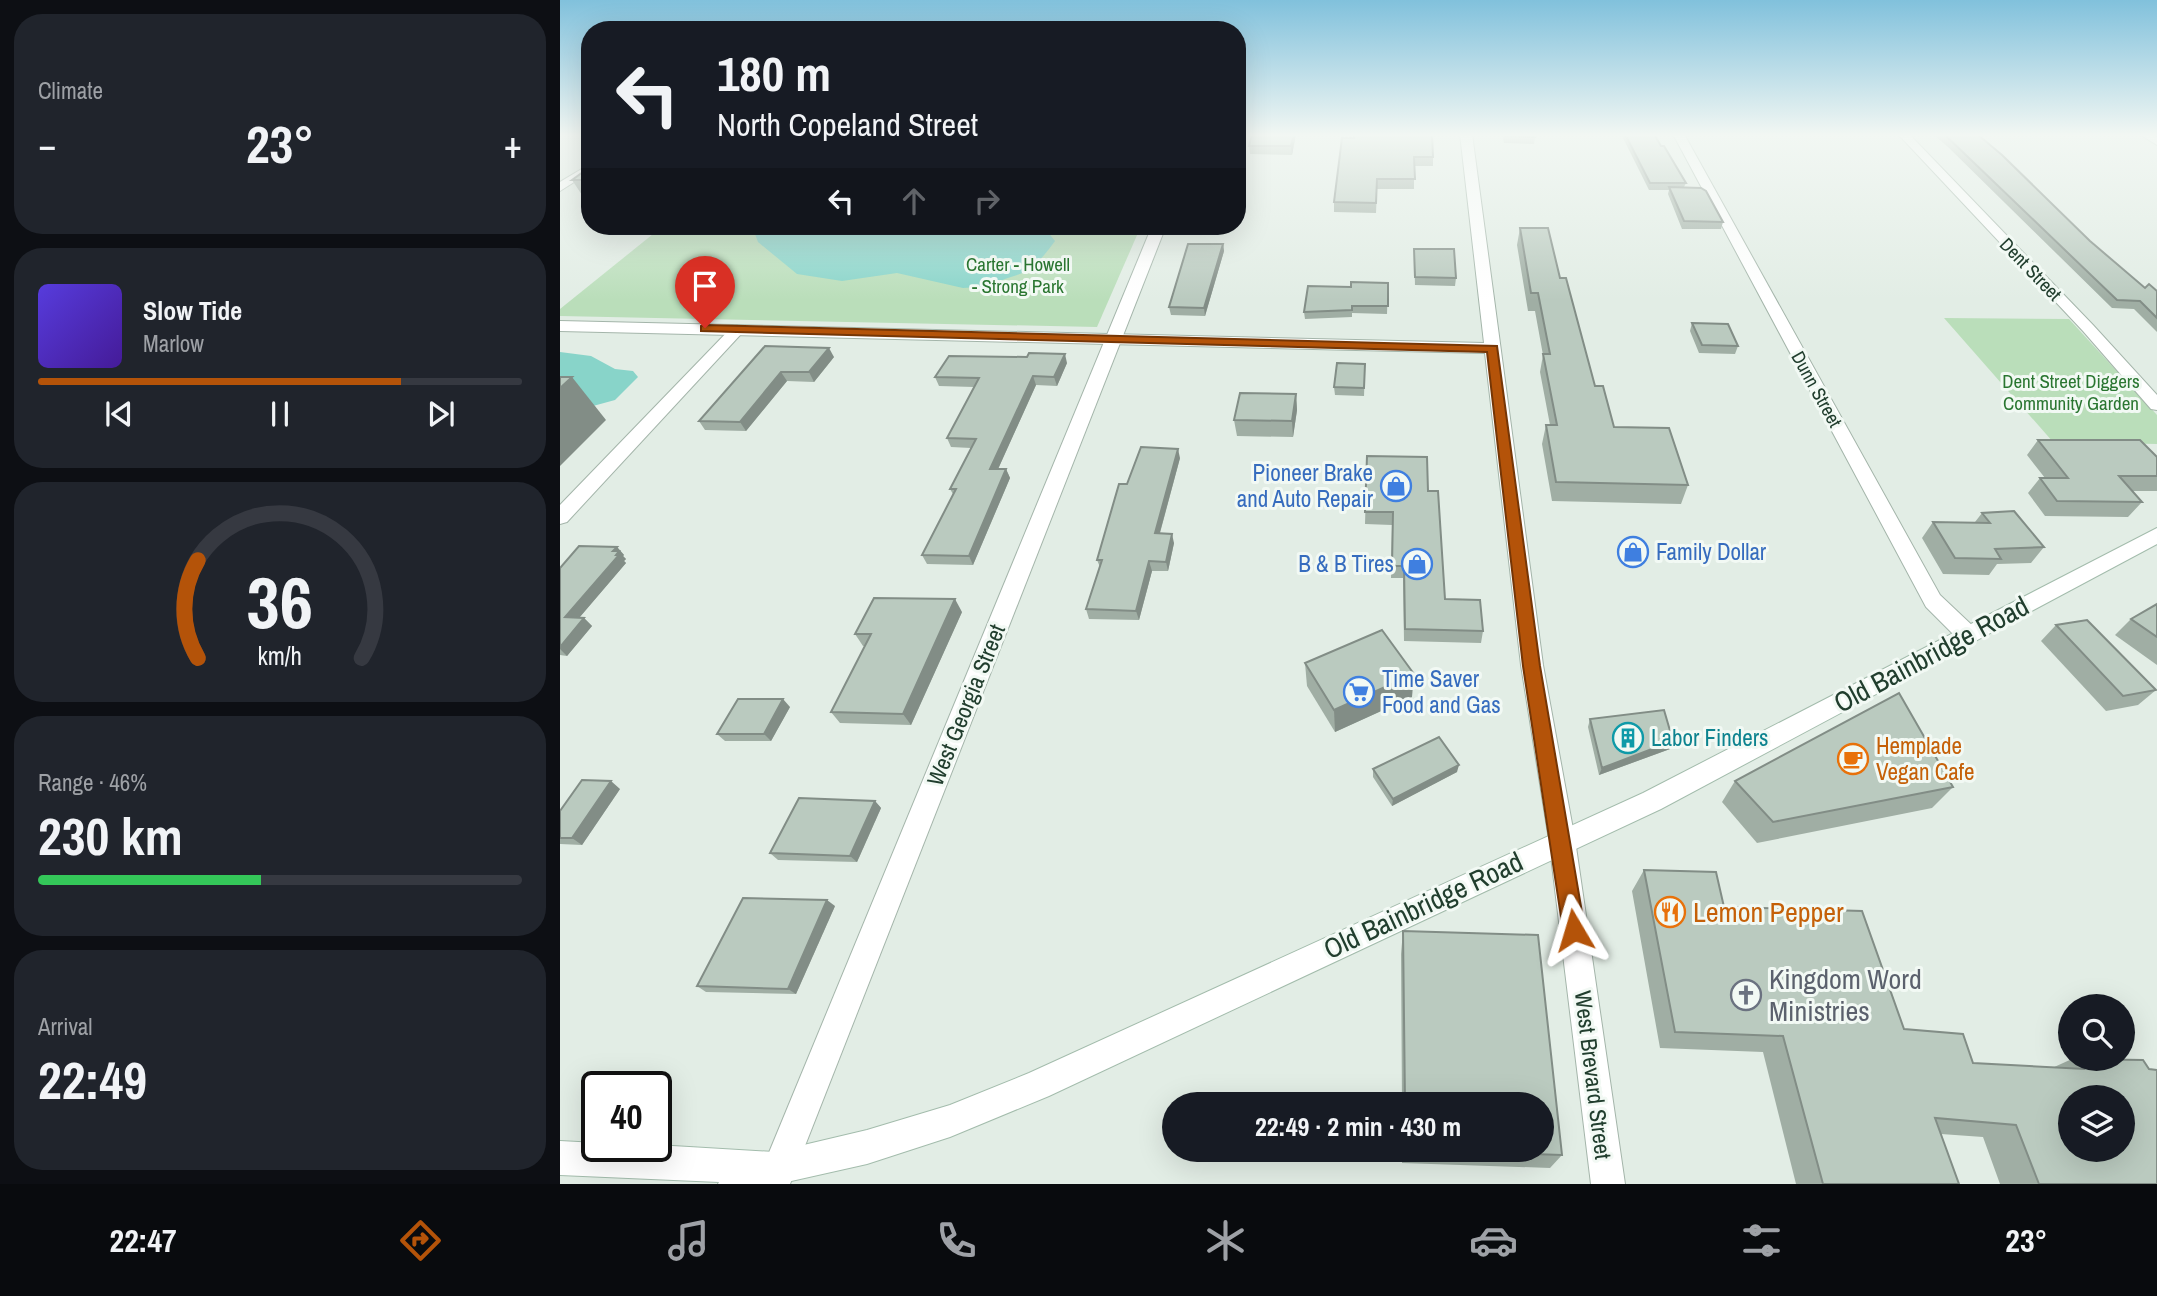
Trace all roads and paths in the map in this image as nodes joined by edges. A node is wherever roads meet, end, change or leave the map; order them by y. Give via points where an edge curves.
1 (1473, 189) edge
2 (1708, 189) edge
3 (1955, 189) edge
4 (1155, 235) edge
5 (560, 326) edge
6 (737, 330) junction
7 (1113, 339) junction
8 (1493, 348) junction
9 (2157, 405) edge
10 (560, 517) edge
11 (2157, 535) edge
12 (1968, 635) junction
13 (1562, 840) junction
14 (560, 1158) edge
15 (776, 1176) edge
16 (735, 1184) edge
17 (1608, 1184) edge

1 - 8 street, West Brevard Street
2 - 12 street, Dunn Street via 1933,601
3 - 9 street, Dent Street
4 - 7 street, West Georgia Street
5 - 6 street
6 - 7 street
6 - 10 street
7 - 8 street
7 - 15 street, West Georgia Street
8 - 13 street, West Brevard Street via 1532,666
11 - 12 street, Old Bainbridge Road
12 - 13 street, Old Bainbridge Road via 1652,801
13 - 15 street, Old Bainbridge Road via 1015,1094 950,1121
13 - 17 street, West Brevard Street
14 - 15 street
15 - 16 street

